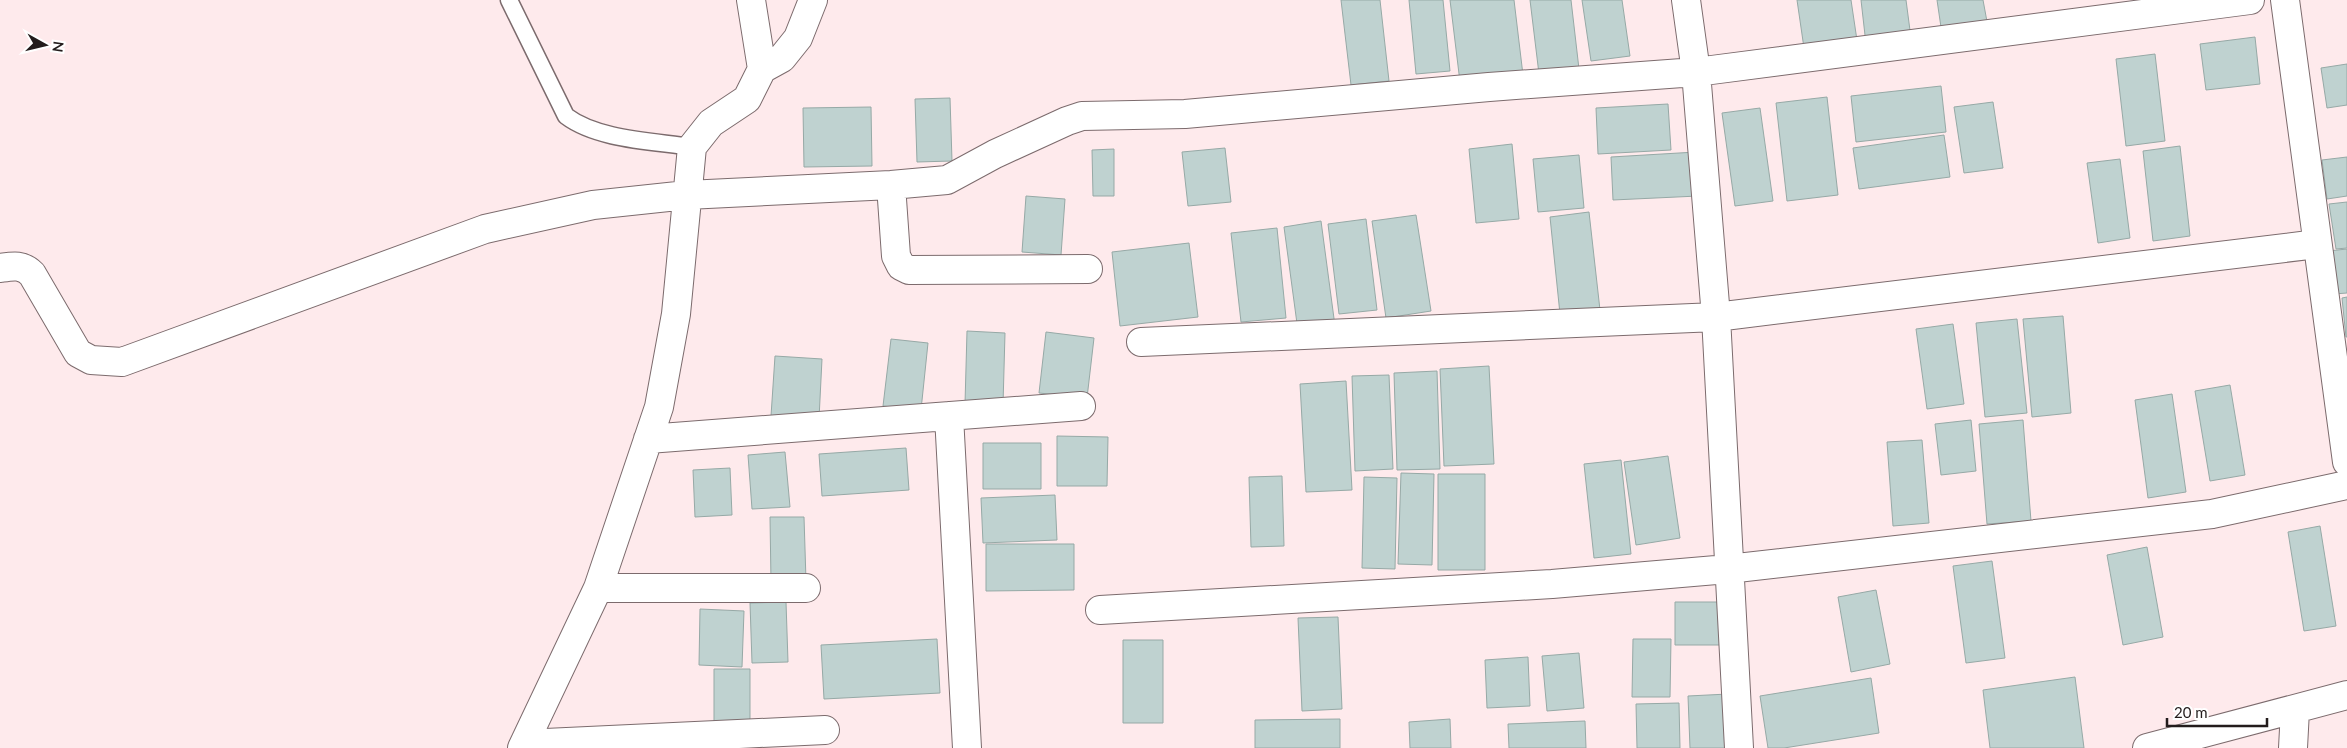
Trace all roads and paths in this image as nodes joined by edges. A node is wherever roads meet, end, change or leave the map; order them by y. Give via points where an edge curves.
1 (509, 0) edge
2 (751, 0) edge
3 (814, 0) edge
4 (1686, 0) edge
5 (2250, 0) edge
6 (2285, 0) edge
7 (762, 69) junction
8 (1696, 72) junction
9 (692, 147) junction
10 (891, 185) junction
11 (687, 195) junction
12 (2317, 244) junction
13 (0, 268) edge
14 (1088, 269) dead end
15 (1716, 317) junction
16 (1141, 342) dead end
17 (1081, 406) dead end
18 (949, 416) junction
19 (648, 439) junction
20 (2347, 462) edge
21 (2347, 485) edge
22 (1728, 569) junction
23 (598, 588) junction
24 (806, 588) dead end
25 (1100, 610) dead end
26 (2347, 695) edge
27 (2295, 710) junction
28 (825, 730) dead end
29 (523, 746) edge
30 (967, 748) edge
31 (1739, 748) edge
32 (2147, 748) edge
33 (2293, 748) edge

1 - 9 lane via 566,116 595,132
2 - 7 street
3 - 7 street via 798,38 782,58
4 - 8 street
5 - 8 street
6 - 12 street
7 - 9 street via 747,100 711,123
8 - 10 street via 1185,114 1082,116 1004,150 947,180
8 - 15 street
9 - 11 street
10 - 11 street
10 - 14 street via 896,256 901,266 909,270
11 - 13 street via 593,205 485,230 122,362 91,360 78,353 32,274 17,266
11 - 19 street via 676,314 659,407
12 - 15 street
12 - 20 street
15 - 16 street
15 - 22 street
17 - 18 street
18 - 19 street
18 - 30 street
19 - 23 street
21 - 22 street via 2212,514
22 - 25 street via 1552,584
22 - 31 street
23 - 24 street
23 - 29 street
26 - 27 street
27 - 32 street
27 - 33 street
28 - 29 street

